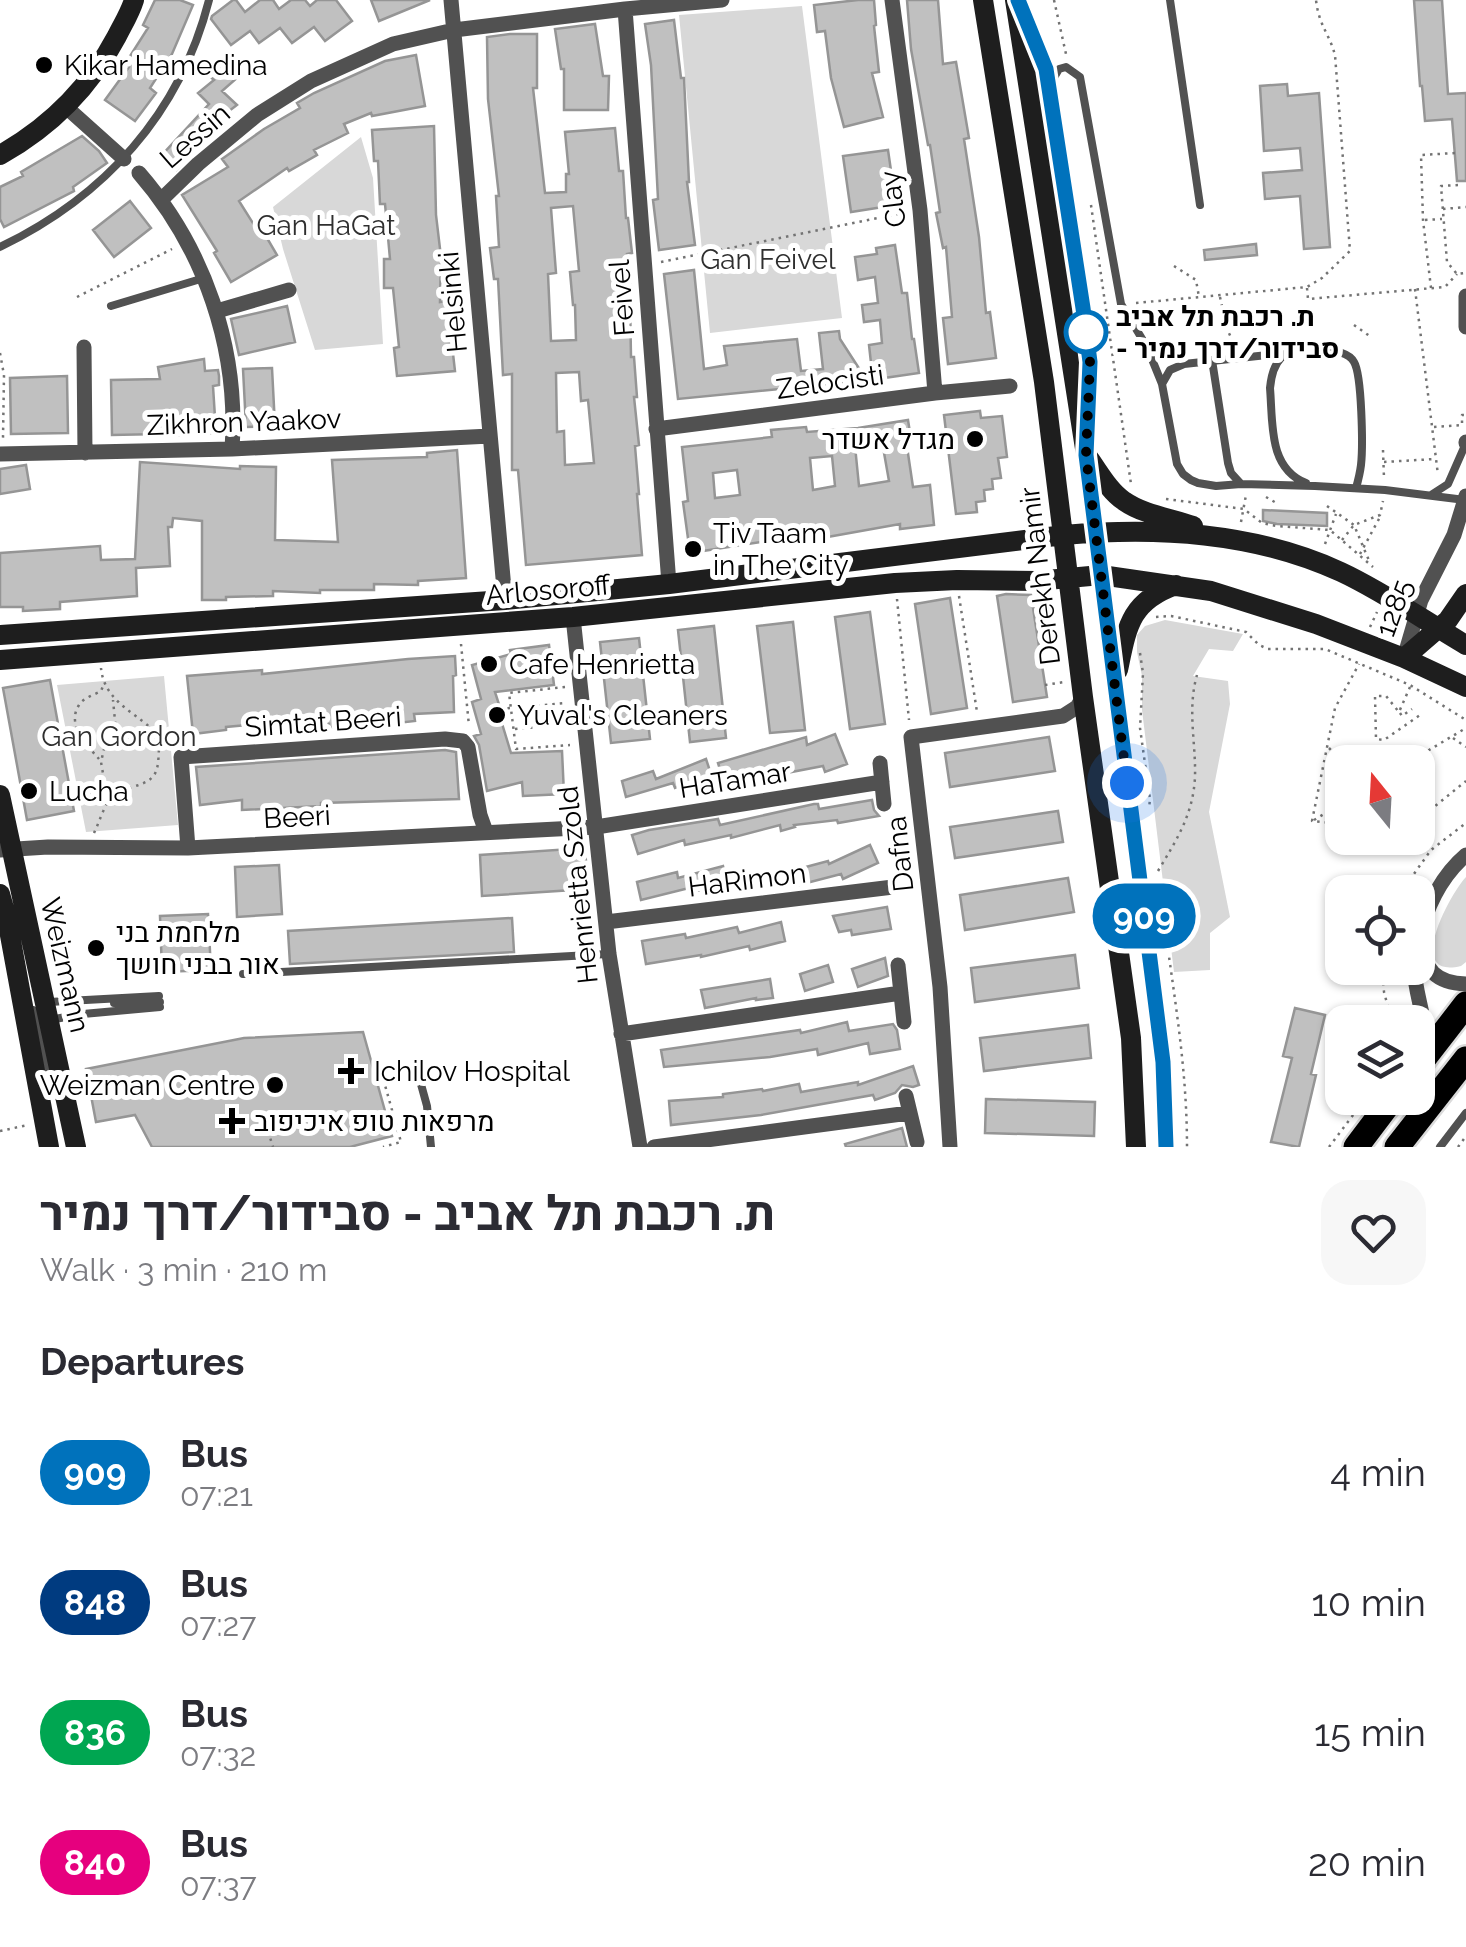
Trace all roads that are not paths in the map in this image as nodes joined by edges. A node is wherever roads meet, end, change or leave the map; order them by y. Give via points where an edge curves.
1 (134, 0) edge
2 (209, 0) edge
3 (451, 0) edge
4 (722, 0) edge
5 (892, 0) edge
6 (983, 0) edge
7 (1016, 0) edge
8 (1170, 0) edge
9 (625, 9) junction
10 (454, 30) junction
11 (1049, 86) junction
12 (66, 107) junction
13 (0, 155) edge
14 (124, 159) junction
15 (139, 174) dead end
16 (162, 199) junction
17 (1200, 205) dead end
18 (0, 247) edge
19 (204, 278) junction
20 (289, 290) dead end
21 (1466, 296) edge
22 (111, 306) dead end
23 (217, 311) junction
24 (1466, 328) edge
25 (84, 347) dead end
26 (1291, 352) junction
27 (1212, 360) junction
28 (1162, 384) junction
29 (1010, 386) dead end
30 (936, 393) junction
31 (656, 429) junction
32 (490, 436) junction
33 (1466, 442) edge
34 (232, 449) junction
35 (85, 452) junction
36 (2, 454) edge
37 (1086, 455) junction
38 (1244, 485) junction
39 (1315, 486) junction
40 (1356, 488) junction
41 (1431, 495) junction
42 (1466, 498) edge
43 (1096, 532) junction
44 (1064, 535) junction
45 (1230, 539) junction
46 (1101, 575) junction
47 (1068, 578) junction
48 (669, 584) junction
49 (1176, 585) junction
50 (1466, 594) edge
51 (505, 600) junction
52 (1417, 616) junction
53 (573, 617) junction
54 (1438, 628) junction
55 (0, 635) edge
56 (1466, 646) edge
57 (1404, 658) junction
58 (0, 660) edge
59 (1115, 687) junction
60 (1466, 687) edge
61 (1082, 697) junction
62 (880, 763) dead end
63 (882, 782) junction
64 (0, 795) edge
65 (884, 804) dead end
66 (596, 827) junction
67 (486, 832) junction
68 (188, 848) junction
69 (5, 850) edge
70 (1466, 854) edge
71 (894, 887) dead end
72 (1435, 893) edge
73 (0, 894) edge
74 (7, 919) junction
75 (606, 922) junction
76 (609, 954) junction
77 (898, 965) dead end
78 (243, 974) dead end
79 (1435, 975) edge
80 (1466, 984) edge
81 (902, 993) junction
82 (1466, 1004) edge
83 (47, 1011) junction
84 (904, 1022) dead end
85 (621, 1034) junction
86 (1435, 1043) edge
87 (1466, 1059) edge
88 (418, 1077) dead end
89 (1466, 1078) edge
90 (50, 1084) dead end
91 (1380, 1115) edge
92 (1418, 1118) junction
93 (1464, 1120) edge
94 (917, 1142) dead end
95 (49, 1147) edge
96 (76, 1147) edge
97 (432, 1147) edge
98 (640, 1147) edge
99 (654, 1147) edge
100 (950, 1147) edge
101 (1136, 1147) edge
102 (1166, 1147) edge
103 (1356, 1147) edge
104 (1397, 1147) edge
105 (1440, 1147) edge

1 - 12 street via 104,61
2 - 14 lane via 184,71
3 - 10 street, Helsinki
4 - 9 street, Lessin
5 - 30 street, Clay
6 - 44 street, Derekh Namir
7 - 11 lane
7 - 37 street
8 - 17 lane
9 - 10 street, Lessin
9 - 31 street, Feivel
10 - 16 street, Lessin via 393,44 311,81 257,115
10 - 32 street, Helsinki
11 - 28 lane via 1059,69 1080,77 1121,304
11 - 37 lane via 1090,362
12 - 13 street
12 - 14 street
14 - 18 lane via 67,209
15 - 16 street
16 - 19 street
19 - 22 lane
19 - 23 street
20 - 23 street
21 - 24 street
23 - 34 street via 230,380
25 - 35 street
26 - 27 lane
26 - 39 lane via 1280,359 1270,388 1276,448 1287,472
26 - 40 lane via 1330,349 1353,359 1362,461
27 - 28 lane via 1175,367
27 - 38 lane via 1228,463
28 - 38 lane via 1176,464 1184,474 1198,484
29 - 30 street, Zelocisti
30 - 31 street, Zelocisti
31 - 48 street, Feivel
32 - 34 street, Zikhron Yaakov
32 - 51 street, Helsinki
33 - 41 lane via 1448,484
34 - 35 street, Zikhron Yaakov
35 - 36 street, Zikhron Yaakov
37 - 43 street
37 - 45 street via 1124,501
38 - 39 lane
39 - 40 lane
40 - 41 lane
41 - 42 lane
42 - 52 street, 1285
43 - 44 street, Arlosoroff
43 - 45 street, Arlosoroff
43 - 46 street
44 - 47 street, Derekh Namir
44 - 48 street, Arlosoroff
45 - 52 street via 1319,563
46 - 47 street, Arlosoroff
46 - 49 street, Arlosoroff
46 - 59 street
47 - 53 street, Arlosoroff via 896,582
47 - 61 street, Derekh Namir
48 - 51 street, Arlosoroff
49 - 57 street, Arlosoroff via 1300,618 1361,655
49 - 59 street via 1152,596 1133,617
50 - 54 street, 1285
51 - 55 street, Arlosoroff
52 - 54 street
52 - 57 street, 1285
53 - 58 street, Arlosoroff
53 - 66 street, Henrietta Szold
54 - 56 street
54 - 57 street, 1285
57 - 60 street, Arlosoroff
59 - 102 street via 1163,1062
61 - 100 street, Dafna via 1068,714 911,737 940,986
61 - 101 street, Derekh Namir via 1131,1038
62 - 63 street
63 - 65 street
63 - 66 street, HaTamar
64 - 69 street, Weizmann
66 - 67 street, Beeri
66 - 75 street, Henrietta Szold
67 - 68 street, Beeri
67 - 68 street, Simtat Beeri via 471,754 462,741 445,739 181,757
68 - 69 street, Beeri
69 - 83 street, Weizmann
70 - 72 street
71 - 75 street, HaRimon
73 - 74 street, Weizmann
74 - 90 lane
74 - 95 street, Weizmann
75 - 76 street, Henrietta Szold
76 - 78 lane
76 - 85 street, Henrietta Szold
77 - 81 street
79 - 80 street
81 - 84 street
81 - 85 street
82 - 86 main road
83 - 83 lane via 83,1014 160,1002 82,1000
83 - 96 street, Weizmann
85 - 98 street, Henrietta Szold
87 - 92 main road
88 - 97 lane
89 - 92 lane
91 - 103 main road
92 - 104 main road
93 - 105 lane
94 - 99 street via 908,1104

